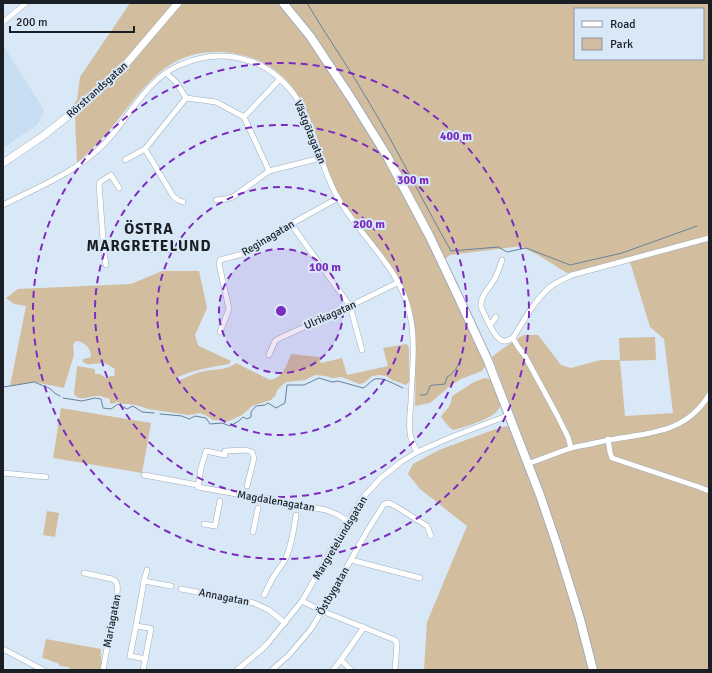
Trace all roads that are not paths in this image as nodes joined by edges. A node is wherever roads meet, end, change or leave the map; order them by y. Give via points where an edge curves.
1 (26, 3) edge
2 (178, 3) edge
3 (283, 3) edge
4 (3, 22) edge
5 (166, 73) junction
6 (280, 79) junction
7 (186, 98) junction
8 (244, 117) junction
9 (145, 149) junction
10 (321, 158) junction
11 (125, 160) dead end
12 (3, 163) edge
13 (269, 171) junction
14 (119, 188) dead end
15 (338, 198) junction
16 (216, 200) dead end
17 (183, 202) dead end
18 (3, 205) edge
19 (291, 224) junction
20 (709, 238) edge
21 (146, 243) dead end
22 (179, 244) dead end
23 (502, 260) dead end
24 (106, 265) dead end
25 (399, 282) junction
26 (350, 306) junction
27 (496, 317) dead end
28 (490, 325) junction
29 (220, 332) dead end
30 (513, 338) junction
31 (362, 350) dead end
32 (269, 355) dead end
33 (709, 395) edge
34 (509, 415) junction
35 (608, 440) junction
36 (571, 448) junction
37 (417, 452) junction
38 (527, 464) junction
39 (3, 473) edge
40 (144, 475) dead end
41 (46, 477) dead end
42 (199, 486) junction
43 (247, 486) dead end
44 (709, 491) edge
45 (220, 501) dead end
46 (258, 508) dead end
47 (296, 515) dead end
48 (348, 521) junction
49 (204, 524) dead end
50 (253, 532) dead end
51 (431, 536) dead end
52 (350, 560) junction
53 (147, 570) dead end
54 (84, 573) dead end
55 (420, 578) dead end
56 (144, 581) junction
57 (171, 586) dead end
58 (181, 589) dead end
59 (264, 595) dead end
60 (302, 601) junction
61 (322, 611) junction
62 (285, 623) junction
63 (136, 626) junction
64 (364, 627) junction
65 (3, 649) edge
66 (146, 659) junction
67 (340, 660) junction
68 (43, 670) edge
69 (102, 670) edge
70 (144, 670) edge
71 (237, 670) edge
72 (272, 670) edge
73 (332, 670) edge
74 (351, 670) edge
75 (395, 670) edge
76 (593, 670) edge

1 - 4 street
2 - 12 main road, Rörstrandsgatan via 120,71 61,122
3 - 34 main road via 314,42 352,98 390,162 457,294 488,361
5 - 6 street, Västgötagatan via 201,58 225,56 254,62
5 - 7 street via 176,82
5 - 18 street, Västgötagatan via 151,86 95,152 57,178
6 - 8 street
6 - 10 street, Västgötagatan via 291,89 300,103
7 - 8 street via 216,102
7 - 9 street
8 - 13 street
9 - 11 street
9 - 17 street via 173,196
10 - 13 street
10 - 15 street, Västgötagatan
13 - 16 street via 233,197
14 - 24 street via 111,175 99,184
15 - 19 street, Reginagatan
15 - 25 street, Västgötagatan
19 - 26 street
19 - 29 street, Reginagatan via 246,253 220,260 229,309
20 - 30 street via 572,275 560,281 540,298
21 - 22 street via 149,250 177,250
23 - 28 street via 495,278 480,302
25 - 26 street, Ulrikagatan
25 - 37 street, Västgötagatan via 412,325 410,422 411,436
26 - 31 street
26 - 32 street, Ulrikagatan via 278,339
27 - 28 street
28 - 30 street via 500,340 504,342
30 - 36 street via 557,415
33 - 35 street via 695,412 674,427 659,432
34 - 37 street, Margretelundsgatan
34 - 38 main road
35 - 36 street
35 - 44 street via 612,458
36 - 38 street
37 - 48 street, Margretelundsgatan via 400,462 374,485
38 - 76 main road via 557,545
39 - 41 street
40 - 42 street, Magdalenagatan
42 - 43 street via 206,451 224,455 225,451 246,450 252,452 254,458
42 - 48 street, Magdalenagatan via 326,510
45 - 49 street via 215,526
46 - 50 street
47 - 59 street via 287,556
48 - 60 street, Margretelundsgatan
51 - 52 street, Östbygatan via 428,526 395,506 384,504
52 - 55 street
52 - 61 street, Östbygatan
53 - 56 street
54 - 69 street, Mariagatan via 115,580 118,585
56 - 57 street
56 - 63 street
58 - 62 street, Annagatan via 257,604
60 - 61 street
60 - 62 street, Margretelundsgatan
61 - 64 street
61 - 72 street, Östbygatan via 289,655
62 - 71 street, Margretelundsgatan via 261,650
63 - 66 street via 151,629
63 - 66 street via 130,656
64 - 67 street
64 - 75 street via 397,641
65 - 68 street
66 - 70 street
67 - 73 street
67 - 74 street

